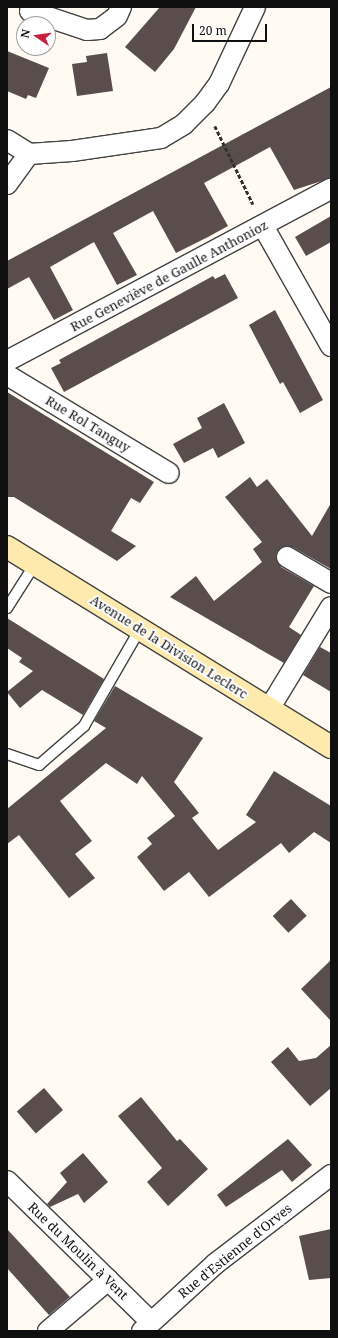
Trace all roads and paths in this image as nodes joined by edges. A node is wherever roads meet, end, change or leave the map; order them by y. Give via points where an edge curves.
1 (121, 7) edge
2 (255, 7) edge
3 (30, 11) dead end
4 (205, 104) junction
5 (7, 140) edge
6 (29, 154) junction
7 (7, 184) edge
8 (331, 190) edge
9 (263, 226) junction
10 (331, 346) edge
11 (7, 361) edge
12 (7, 375) edge
13 (169, 472) dead end
14 (7, 547) edge
15 (287, 557) dead end
16 (35, 564) junction
17 (331, 583) edge
18 (331, 607) edge
19 (7, 608) edge
20 (140, 629) junction
21 (269, 709) junction
22 (331, 747) edge
23 (7, 754) edge
24 (331, 1175) edge
25 (7, 1181) edge
26 (108, 1280) junction
27 (150, 1328) edge
28 (48, 1331) edge

1 - 3 street via 117,16 100,30 87,30
2 - 4 street via 219,84
4 - 6 street via 184,124 161,138 72,151
4 - 9 path
5 - 6 street
6 - 7 street
8 - 9 street, Rue Geneviève de Gaulle Anthonioz
9 - 10 street
9 - 11 street, Rue Geneviève de Gaulle Anthonioz
12 - 13 street, Rue Rol Tanguy
14 - 16 main road, Avenue de la Division Leclerc
15 - 17 street
16 - 19 lane
16 - 20 main road, Avenue de la Division Leclerc
18 - 21 street
20 - 21 main road, Avenue de la Division Leclerc
20 - 23 lane via 84,726 39,764
21 - 22 main road, Avenue de la Division Leclerc
24 - 27 street, Rue d'Estienne d'Orves via 215,1264
25 - 26 street, Rue du Moulin à Vent
26 - 27 street, Rue du Moulin à Vent
26 - 28 street

